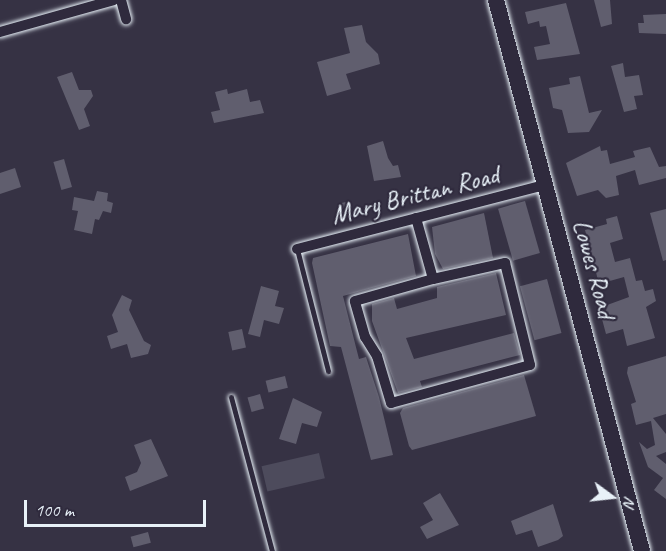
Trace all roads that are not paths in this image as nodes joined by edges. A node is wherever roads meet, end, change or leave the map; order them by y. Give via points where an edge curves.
1 (114, 0) edge
2 (121, 0) edge
3 (496, 0) edge
4 (126, 19) dead end
5 (0, 32) edge
6 (545, 185) junction
7 (416, 219) junction
8 (297, 249) joint
9 (433, 279) junction
10 (328, 371) dead end
11 (231, 397) dead end
12 (643, 550) edge
13 (272, 551) edge

1 - 5 street
2 - 4 street
3 - 6 main road, Lowes Road
6 - 7 street, Mary Brittan Road
6 - 12 main road, Lowes Road
7 - 8 street, Mary Brittan Road
7 - 9 street
8 - 10 lane
9 - 9 street via 505,263 530,365 391,404 377,356 365,338 354,301
11 - 13 lane

